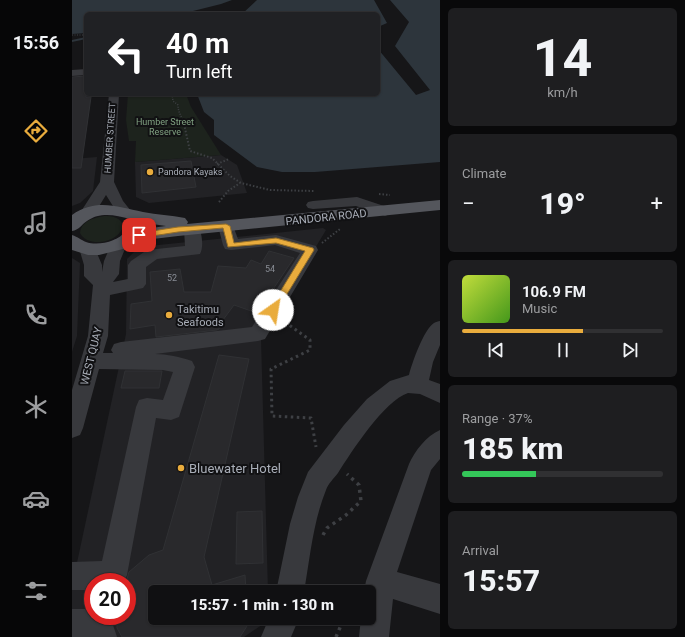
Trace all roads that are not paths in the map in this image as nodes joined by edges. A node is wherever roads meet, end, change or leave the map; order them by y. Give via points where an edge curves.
1 (84, 72) edge
2 (72, 73) edge
3 (114, 96) edge
4 (107, 182) junction
5 (314, 198) road end
6 (440, 205) edge
7 (385, 211) junction
8 (128, 213) junction
9 (219, 226) junction
10 (192, 229) junction
11 (76, 232) edge
12 (125, 240) junction
13 (102, 286) junction
14 (440, 328) edge
15 (93, 355) junction
16 (418, 386) junction
17 (440, 394) edge
18 (72, 428) edge
19 (440, 441) edge
20 (72, 576) edge
21 (380, 581) junction
22 (291, 585) edge
23 (440, 599) edge
24 (72, 624) edge
25 (281, 625) edge
26 (102, 637) edge
27 (276, 637) edge
28 (374, 637) edge

1 - 2 street
3 - 4 street, HUMBER STREET
4 - 8 street, HUMBER STREET via 118,206
4 - 11 street, HUMBER STREET
5 - 7 street via 357,201
6 - 7 main road, PANDORA ROAD
7 - 9 main road, PANDORA ROAD
8 - 9 main road
8 - 11 main road via 106,210
8 - 12 main road via 135,220 136,227
9 - 10 main road
9 - 15 street via 230,246 276,240 310,250 258,334
10 - 12 main road
10 - 13 street via 194,250 153,254 137,266 137,284
11 - 12 main road via 108,248
11 - 13 street via 94,265 93,276
12 - 13 street, WEST QUAY via 112,261 110,274
13 - 15 street, WEST QUAY via 100,320
14 - 16 street via 432,338 421,363
15 - 18 street, WEST QUAY
15 - 20 street via 163,362 185,367 171,410 147,407 113,575
16 - 17 street
16 - 22 street via 408,384 397,388 376,405 342,445 315,484 300,538
19 - 21 street via 421,464
21 - 23 street
21 - 28 street
24 - 26 street via 98,624
25 - 27 street

